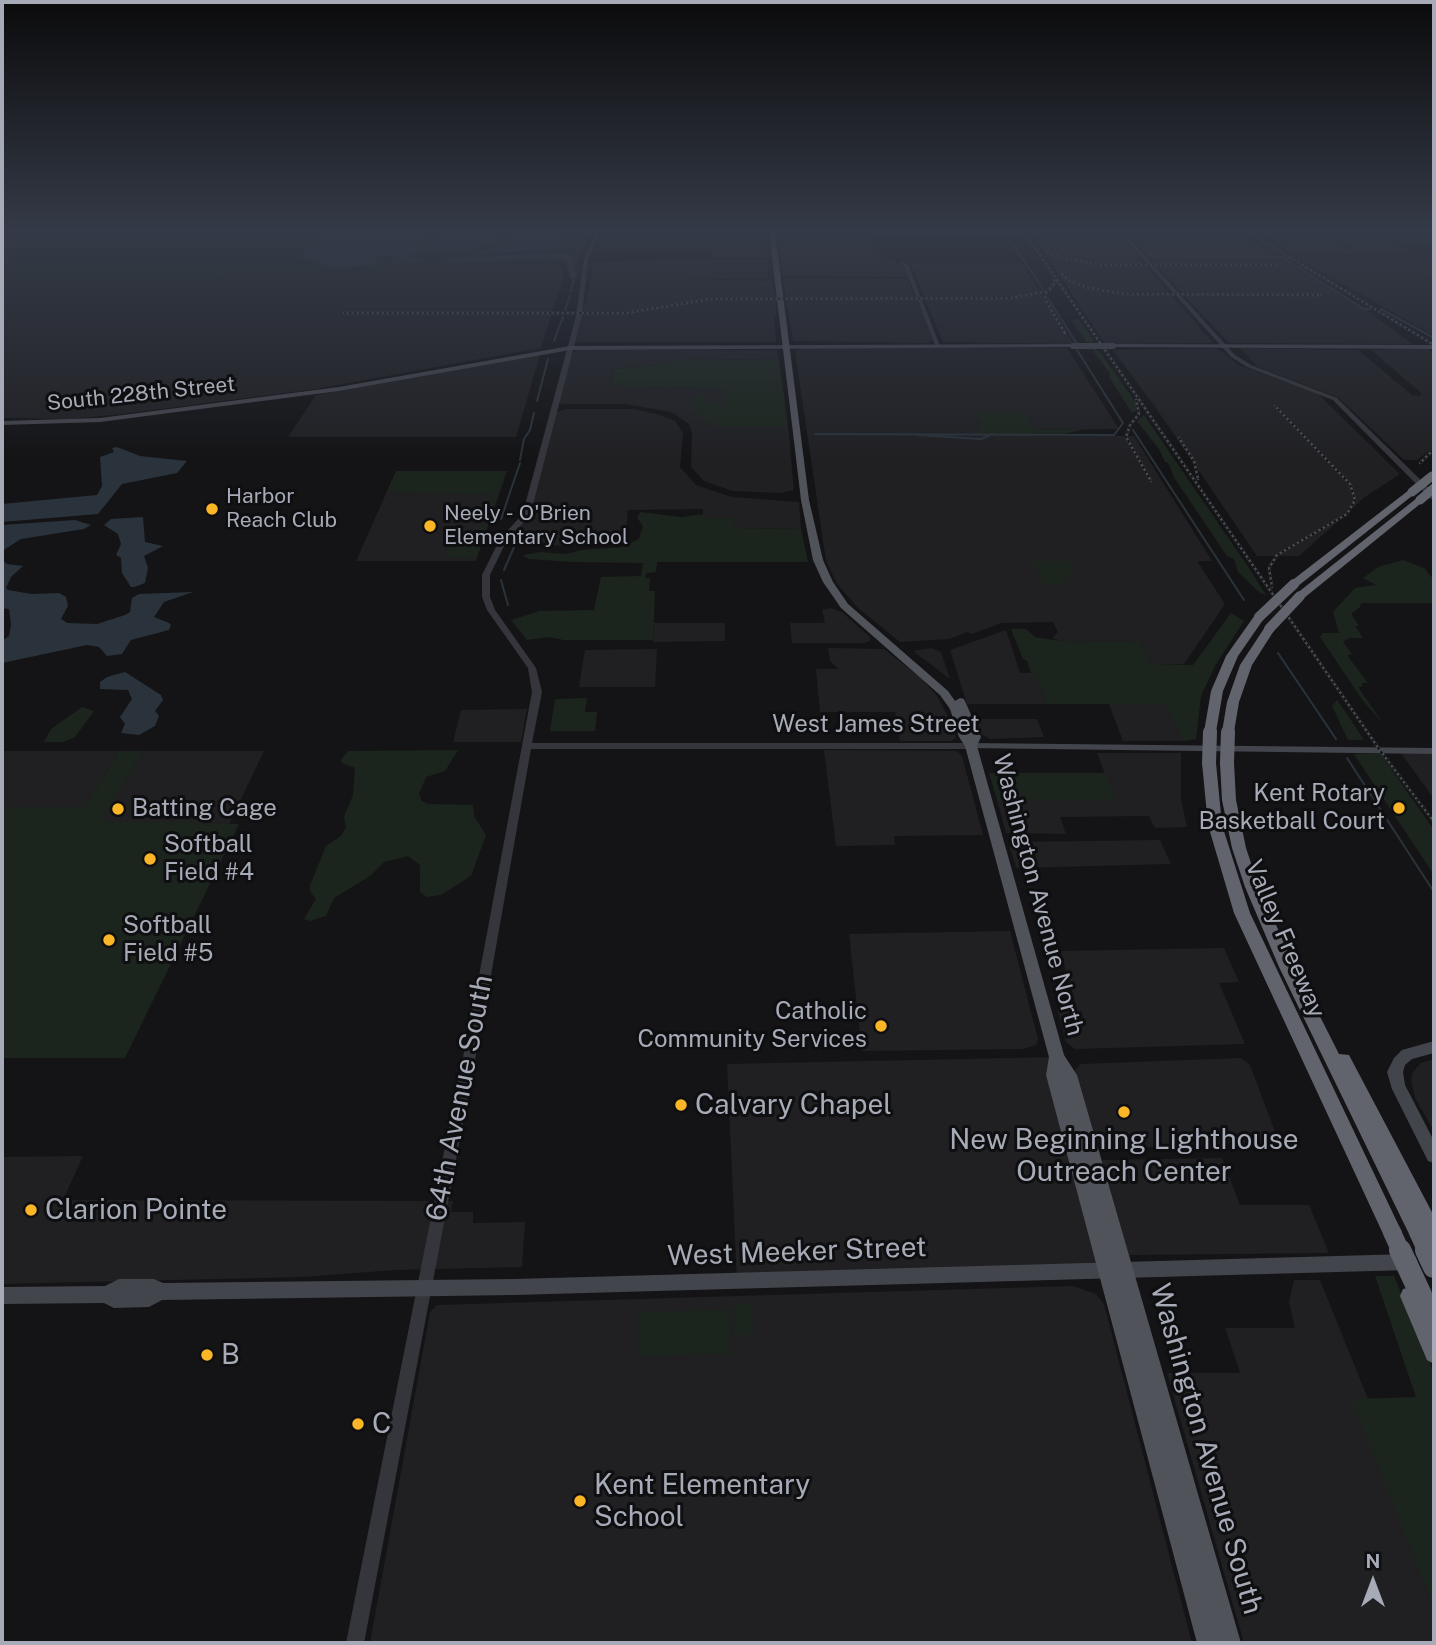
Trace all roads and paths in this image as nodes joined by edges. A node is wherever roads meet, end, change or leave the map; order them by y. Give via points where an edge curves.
1 (575, 309) edge
2 (782, 309) edge
3 (924, 309) edge
4 (1191, 309) edge
5 (938, 345) junction
6 (787, 346) junction
7 (1225, 346) junction
8 (1433, 347) edge
9 (567, 349) junction
10 (284, 396) junction
11 (2, 423) edge
12 (1433, 475) edge
13 (1434, 488) edge
14 (1416, 496) junction
15 (1434, 497) edge
16 (489, 565) junction
17 (891, 645) joint
18 (920, 667) joint
19 (527, 746) junction
20 (971, 746) junction
21 (1434, 746) edge
22 (1393, 749) junction
23 (1434, 751) edge
24 (1434, 1047) edge
25 (1057, 1057) joint
26 (1404, 1057) joint
27 (1434, 1156) edge
28 (1428, 1233) edge
29 (1434, 1264) edge
30 (1116, 1271) junction
31 (422, 1288) junction
32 (1416, 1295) junction
33 (2, 1296) edge
34 (1434, 1323) edge
35 (1434, 1353) edge
36 (355, 1643) edge
37 (1208, 1643) edge
38 (1230, 1643) edge

1 - 9 street, 64th Avenue South
2 - 6 main road
3 - 5 street
4 - 7 street
5 - 6 main road, South 228th Street
5 - 7 main road, South 228th Street, bridge
6 - 9 main road, South 228th Street
6 - 17 main road via 805,500 818,560 845,606
7 - 8 main road, South 228th Street
7 - 15 street via 1249,366 1339,402
9 - 10 main road, South 228th Street
9 - 10 main road, South 228th Street
9 - 16 street, 64th Avenue South via 527,511
9 - 16 street, 64th Avenue South via 522,507 494,543
10 - 11 main road, South 228th Street via 100,420
12 - 14 highway, Valley Freeway, bridge
13 - 14 highway, Valley Freeway, bridge
14 - 28 highway, Valley Freeway, bridge via 1300,596 1269,629 1246,664 1233,702 1227,762 1239,848 1269,927
14 - 32 highway, Valley Freeway, bridge via 1294,584 1259,617 1232,656 1217,691 1209,763 1215,825 1241,913
16 - 19 street, 64th Avenue South via 486,597 536,678
17 - 18 main road
18 - 20 main road, Washington Avenue North via 949,692
19 - 20 street, West James Street
19 - 31 street, 64th Avenue South
20 - 22 main road, West James Street
20 - 25 main road, Washington Avenue North
21 - 22 main road, West James Street
22 - 23 main road, West James Street
24 - 26 main road
25 - 30 main road, Washington Avenue North via 1054,1075
26 - 27 main road via 1395,1072 1397,1085
28 - 29 highway, Valley Freeway, bridge
29 - 30 main road, West Meeker Street
30 - 31 main road, West Meeker Street
30 - 37 main road, Washington Avenue South
30 - 38 main road, Washington Avenue South
31 - 33 main road, West Meeker Street via 160,1292 149,1298 114,1299 107,1294
31 - 36 street, 64th Avenue South
32 - 34 highway
32 - 35 highway

